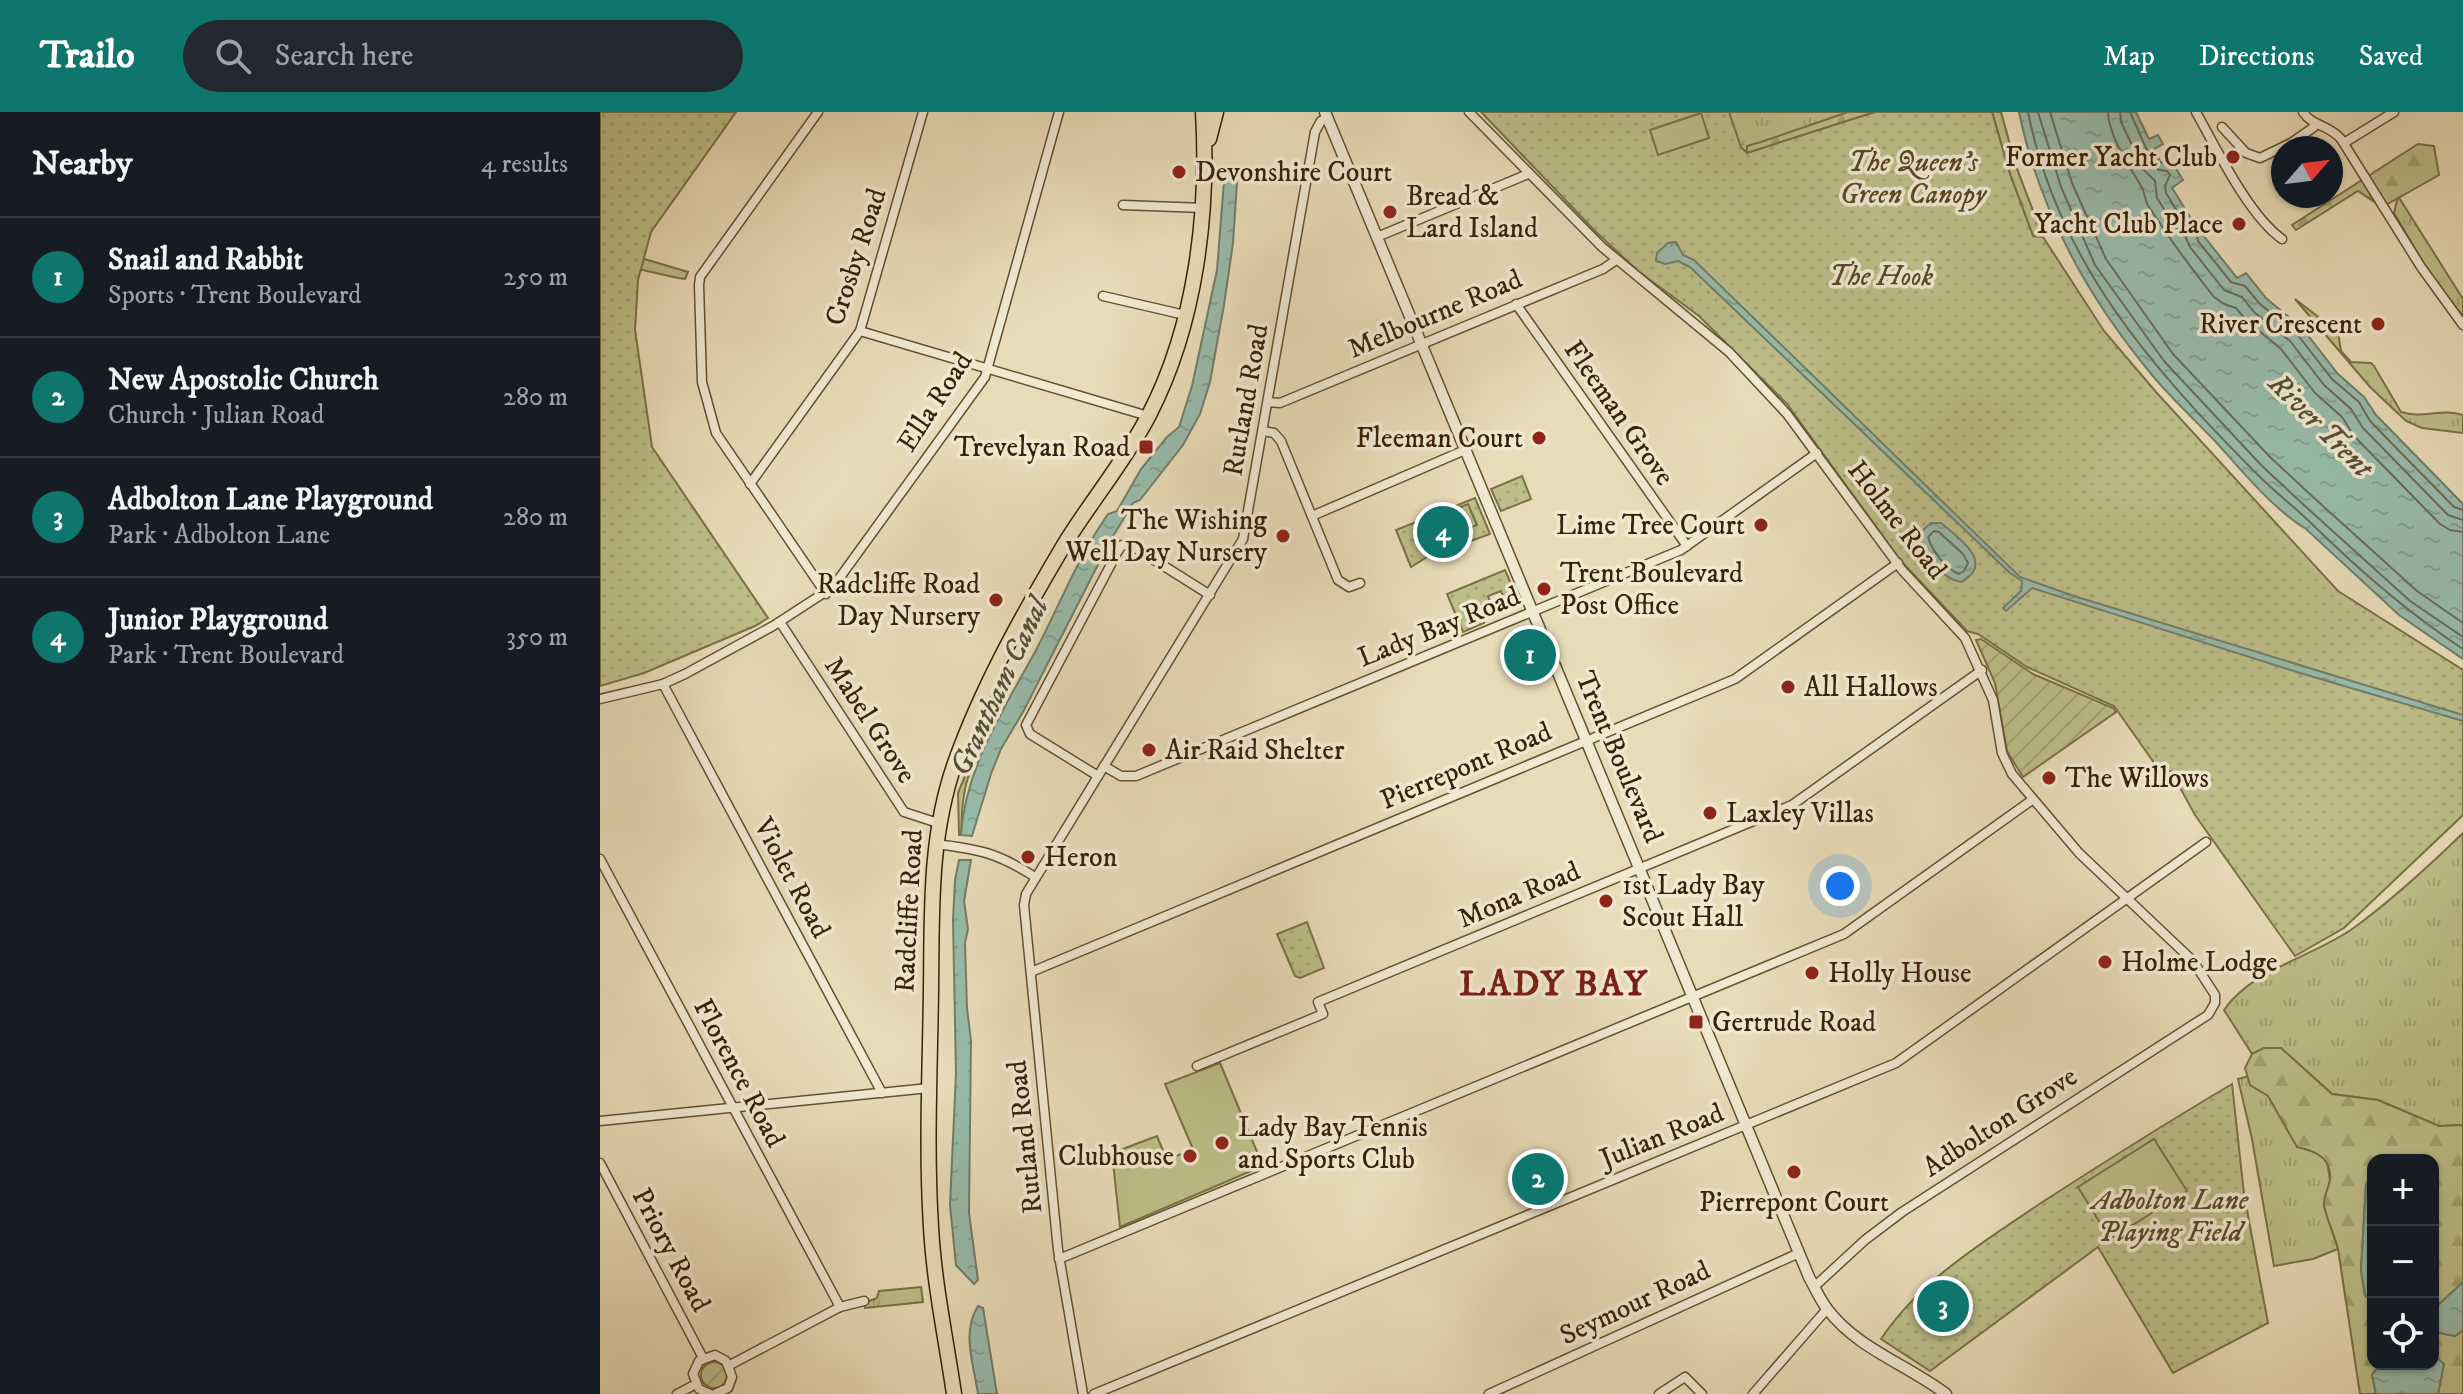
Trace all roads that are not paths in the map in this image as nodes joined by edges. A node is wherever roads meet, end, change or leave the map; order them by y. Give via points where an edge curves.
1 (818, 112) edge
2 (923, 112) edge
3 (1059, 112) edge
4 (1203, 112) edge
5 (1216, 112) edge
6 (1469, 112) edge
7 (2196, 112) edge
8 (2303, 112) edge
9 (2394, 112) edge
10 (1326, 115) edge
11 (2401, 121) dead end
12 (2315, 123) junction
13 (2222, 127) dead end
14 (2344, 143) junction
15 (1205, 155) junction
16 (1528, 174) junction
17 (1123, 205) dead end
18 (1203, 208) junction
19 (1377, 237) junction
20 (2282, 239) dead end
21 (1616, 260) junction
22 (1103, 296) dead end
23 (1516, 304) junction
24 (1185, 315) junction
25 (2463, 325) edge
26 (860, 331) junction
27 (1421, 344) junction
28 (988, 369) junction
29 (1268, 402) junction
30 (1148, 416) junction
31 (1263, 431) junction
32 (1465, 450) junction
33 (1817, 453) junction
34 (750, 484) junction
35 (1312, 516) junction
36 (1687, 546) junction
37 (1898, 563) junction
38 (1360, 583) dead end
39 (826, 594) junction
40 (1210, 595) junction
41 (1532, 612) junction
42 (780, 622) junction
43 (1982, 670) junction
44 (663, 684) junction
45 (600, 699) edge
46 (1586, 741) junction
47 (1104, 766) junction
48 (1098, 776) junction
49 (2032, 800) junction
50 (938, 823) junction
51 (2206, 842) dead end
52 (935, 843) junction
53 (600, 859) edge
54 (1639, 869) junction
55 (1035, 877) junction
56 (2127, 899) junction
57 (1031, 972) junction
58 (1692, 997) junction
59 (2215, 1003) joint
60 (1197, 1066) dead end
61 (929, 1088) junction
62 (882, 1093) junction
63 (733, 1107) junction
64 (600, 1121) edge
65 (1746, 1125) junction
66 (600, 1163) edge
67 (1799, 1253) junction
68 (1059, 1259) junction
69 (1814, 1287) junction
70 (864, 1301) dead end
71 (840, 1307) junction
72 (1827, 1309) junction
73 (703, 1358) junction
74 (730, 1365) junction
75 (696, 1384) junction
76 (718, 1393) edge
77 (677, 1394) edge
78 (954, 1394) edge
79 (1083, 1394) edge
80 (1094, 1394) edge
81 (1489, 1394) edge
82 (1659, 1394) edge
83 (1702, 1394) edge
84 (1753, 1394) edge
85 (1946, 1394) edge

1 - 34 street via 700,277 702,382 716,433
2 - 26 street, Crosby Road
3 - 28 street, Ella Road
4 - 15 highway, Radcliffe Road
5 - 15 highway, Radcliffe Road
6 - 16 street, Holme Road
7 - 20 street via 2232,177 2269,230
8 - 12 street
9 - 11 street
9 - 14 street
10 - 19 street, Trent Boulevard
10 - 29 street, Rutland Road via 1315,132
12 - 13 street via 2260,158 2246,153
12 - 14 street via 2333,129
14 - 25 street
15 - 18 highway, Radcliffe Road
16 - 19 street
16 - 21 street, Holme Road
17 - 18 street
18 - 24 highway, Radcliffe Road
19 - 27 street, Trent Boulevard
21 - 23 street, Melbourne Road
21 - 33 street, Holme Road via 1729,352
22 - 24 street
23 - 27 street, Melbourne Road
23 - 36 street, Fleeman Grove
24 - 30 highway, Radcliffe Road
26 - 28 street
26 - 34 street, Crosby Road
27 - 29 street, Melbourne Road via 1280,403
27 - 32 street, Trent Boulevard
28 - 30 street
28 - 39 street, Ella Road
29 - 31 street, Rutland Road
30 - 50 highway, Radcliffe Road via 1064,546 1001,661 964,740
31 - 35 street via 1281,441
31 - 40 street, Rutland Road via 1243,539
32 - 35 street
32 - 41 street, Trent Boulevard
33 - 36 street, Lady Bay Road
33 - 37 street, Holme Road
34 - 39 street
35 - 38 street via 1338,580 1349,587
36 - 41 street, Lady Bay Road
37 - 43 street, Holme Road via 1955,624
37 - 46 street, Pierrepont Road via 1735,679
39 - 42 street, Ella Road
40 - 47 street, Rutland Road
40 - 48 street via 1130,544 1118,551 1026,725 1030,734
41 - 46 street, Trent Boulevard
41 - 47 street, Lady Bay Road via 1136,776 1121,776
42 - 44 street, Ella Road
42 - 50 street, Mabel Grove via 904,812
43 - 49 street, Holme Road via 2002,753
43 - 54 street, Mona Road via 1792,805
44 - 45 street, Ella Road
44 - 62 street, Violet Road
46 - 54 street, Trent Boulevard
46 - 57 street, Pierrepont Road
47 - 48 street, Rutland Road
48 - 55 street, Rutland Road
49 - 56 street, Holme Road
49 - 58 street via 1844,934
50 - 52 highway, Radcliffe Road
51 - 56 street, Julian Road
52 - 55 street via 998,855
52 - 61 highway, Radcliffe Road
53 - 63 street, Florence Road
54 - 58 street, Trent Boulevard
54 - 60 street, Mona Road via 1318,1002 1323,1014
55 - 57 street, Rutland Road via 1024,905
56 - 59 street, Holme Road via 2193,961 2213,988
56 - 65 street, Julian Road via 1896,1063
57 - 68 street, Rutland Road
58 - 65 street, Trent Boulevard
58 - 68 street
59 - 69 street, Adbolton Grove via 2208,1015 1902,1212
61 - 62 street
61 - 78 highway, Radcliffe Road via 931,1230
62 - 63 street
63 - 64 street
63 - 71 street, Florence Road
65 - 67 street, Trent Boulevard
65 - 80 street, Julian Road
66 - 73 street, Priory Road
67 - 69 street, Trent Boulevard
67 - 81 street, Seymour Road
68 - 79 street, Rutland Road
69 - 72 street, Trent Boulevard
70 - 71 street
71 - 74 street
72 - 84 street
72 - 85 street, Trent Boulevard via 1862,1342
73 - 74 street via 721,1357
73 - 75 street via 694,1369
74 - 76 street via 731,1383
75 - 76 street via 703,1392
75 - 77 street
82 - 83 street via 1685,1377

